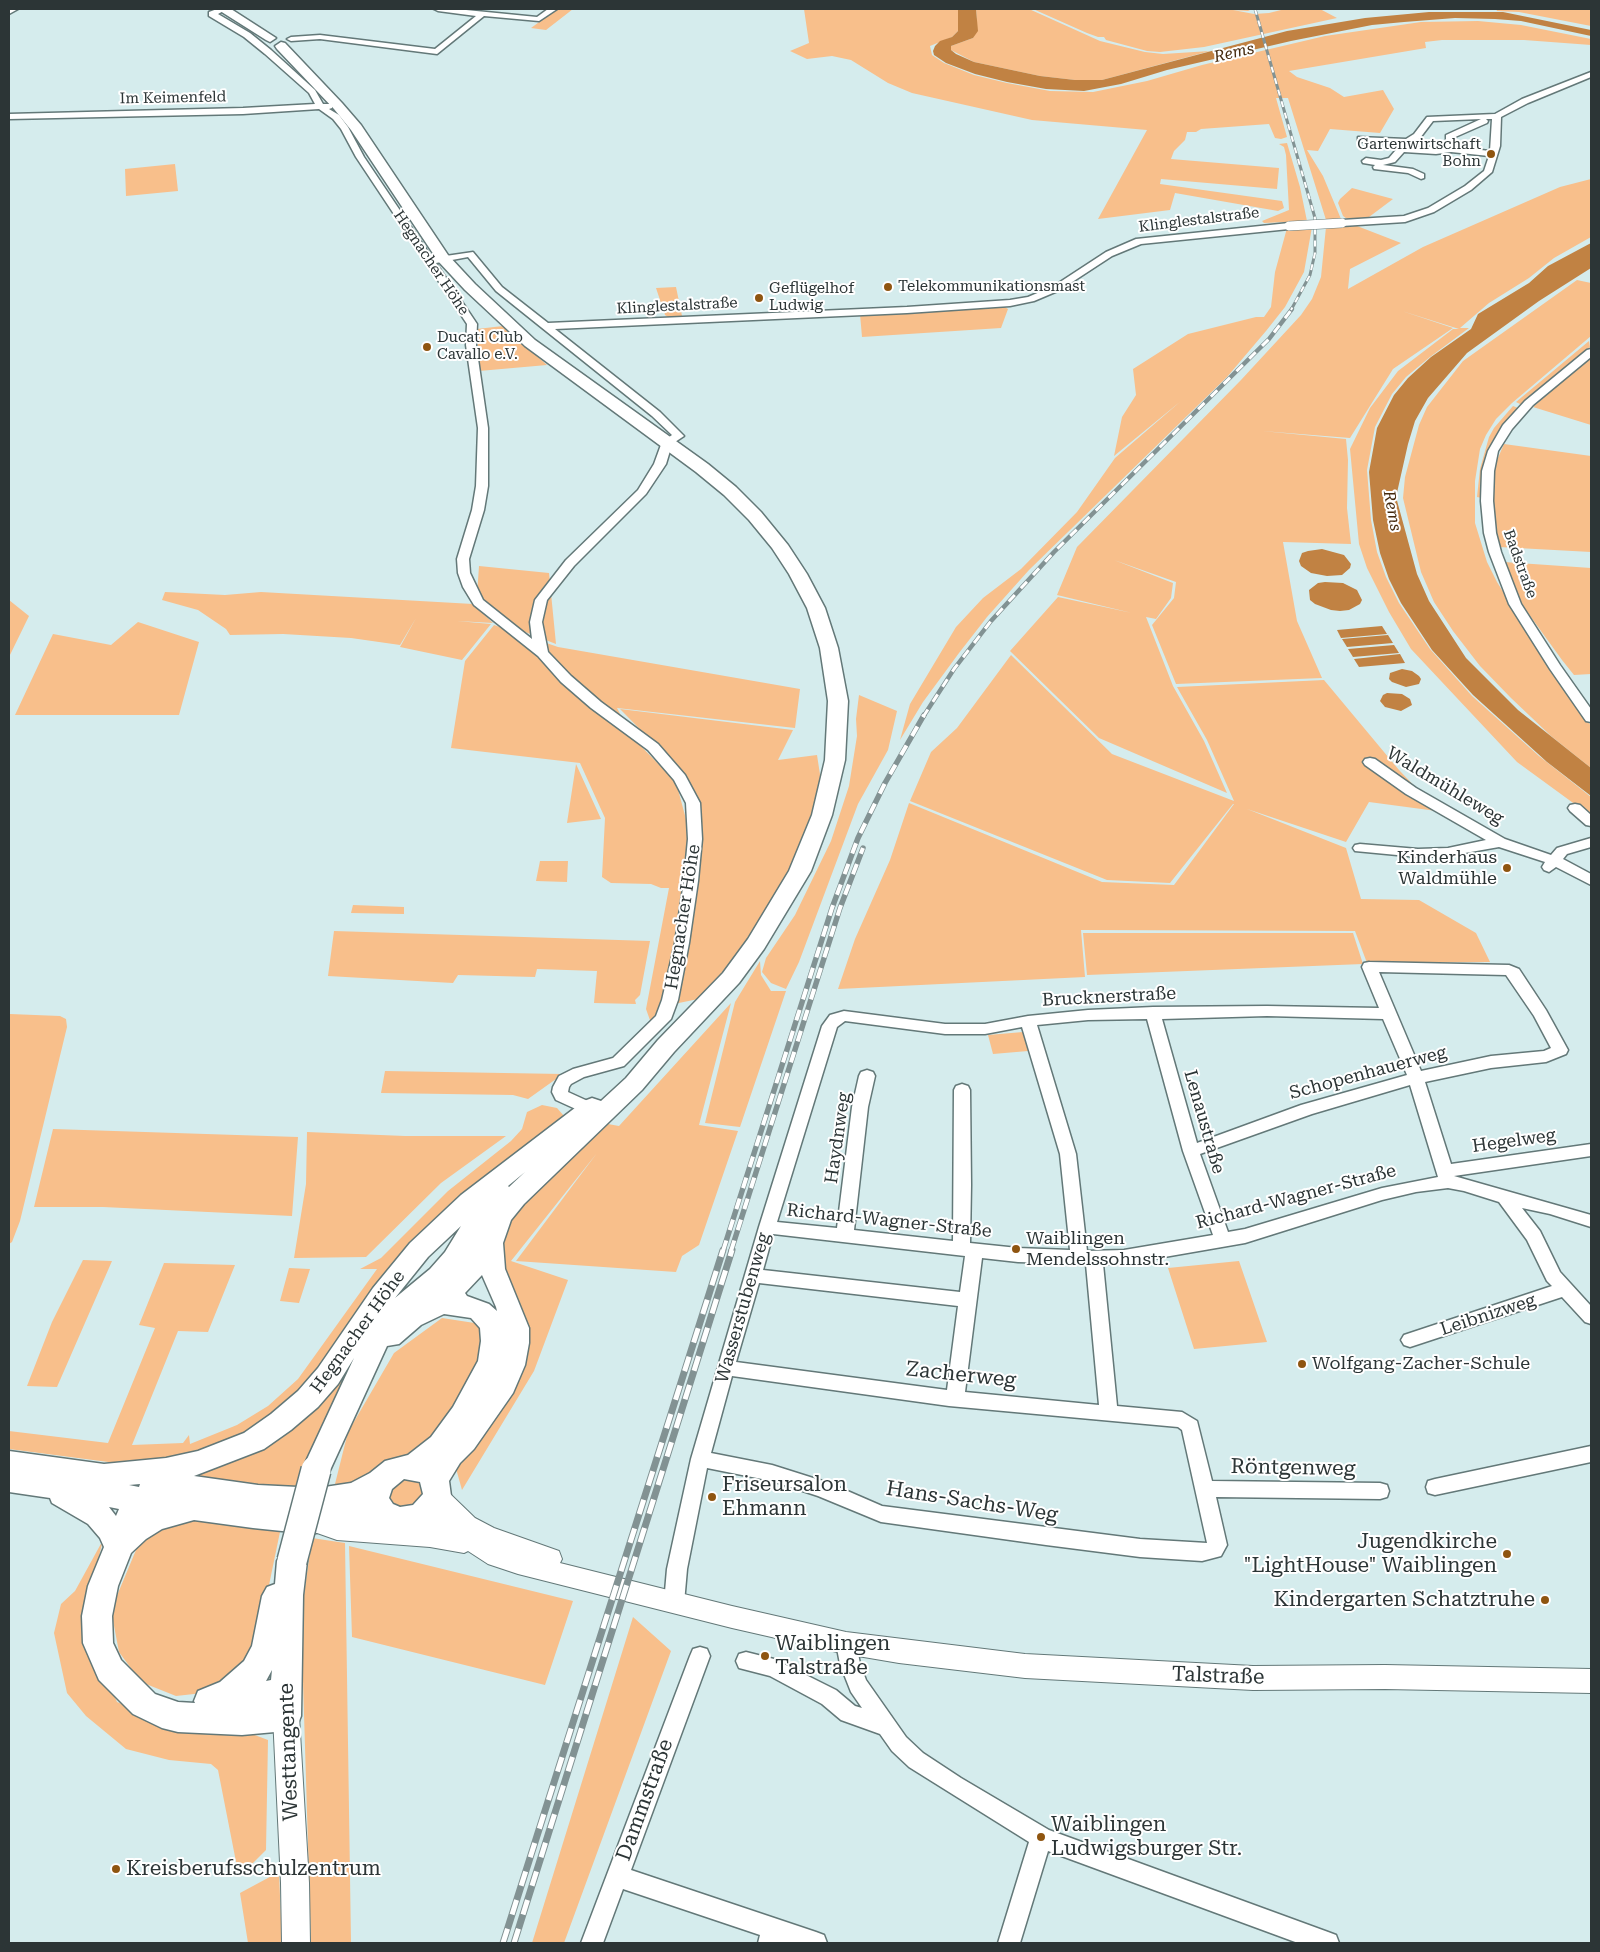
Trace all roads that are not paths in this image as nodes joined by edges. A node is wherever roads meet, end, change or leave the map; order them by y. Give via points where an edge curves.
1 (14, 9) edge
2 (223, 9) edge
3 (438, 9) edge
4 (553, 9) edge
5 (9, 12) edge
6 (482, 14) junction
7 (286, 42) junction
8 (1591, 74) edge
9 (330, 106) junction
10 (9, 117) edge
11 (1493, 117) junction
12 (1361, 140) dead end
13 (1405, 146) junction
14 (1451, 149) junction
15 (1494, 154) junction
16 (1421, 176) dead end
17 (436, 259) junction
18 (544, 326) junction
19 (1591, 352) edge
20 (673, 439) junction
21 (542, 653) junction
22 (1591, 718) edge
23 (1370, 762) dead end
24 (1575, 808) dead end
25 (1591, 822) edge
26 (1500, 842) junction
27 (1591, 842) edge
28 (1360, 848) dead end
29 (1551, 865) junction
30 (1591, 880) edge
31 (1153, 1012) junction
32 (1388, 1014) junction
33 (835, 1019) joint
34 (1028, 1021) junction
35 (867, 1076) dead end
36 (1416, 1078) junction
37 (962, 1090) dead end
38 (596, 1112) junction
39 (1591, 1150) edge
40 (1191, 1151) junction
41 (508, 1173) junction
42 (1446, 1177) junction
43 (1505, 1198) junction
44 (1550, 1208) junction
45 (1591, 1221) edge
46 (767, 1227) junction
47 (845, 1236) junction
48 (1534, 1236) junction
49 (1223, 1240) junction
50 (967, 1249) junction
51 (491, 1256) junction
52 (1086, 1258) junction
53 (753, 1276) junction
54 (1565, 1289) junction
55 (966, 1300) junction
56 (440, 1304) junction
57 (1591, 1317) edge
58 (1410, 1340) dead end
59 (367, 1362) junction
60 (725, 1368) junction
61 (955, 1398) junction
62 (1109, 1413) junction
63 (1591, 1454) edge
64 (700, 1459) junction
65 (9, 1464) edge
66 (100, 1476) junction
67 (9, 1480) edge
68 (380, 1482) junction
69 (168, 1484) junction
70 (46, 1486) junction
71 (1435, 1486) dead end
72 (1205, 1489) junction
73 (426, 1490) junction
74 (1380, 1491) dead end
75 (142, 1500) junction
76 (193, 1508) junction
77 (391, 1518) junction
78 (311, 1521) junction
79 (475, 1545) junction
80 (118, 1546) junction
81 (292, 1565) junction
82 (603, 1583) junction
83 (674, 1603) junction
84 (846, 1643) junction
85 (700, 1656) dead end
86 (746, 1661) dead end
87 (1591, 1681) edge
88 (128, 1690) junction
89 (209, 1701) junction
90 (285, 1705) junction
91 (887, 1727) junction
92 (1041, 1837) junction
93 (617, 1876) junction
94 (771, 1936) edge
95 (296, 1943) edge
96 (592, 1943) edge
97 (816, 1943) edge
98 (1009, 1943) edge
99 (1328, 1943) edge

1 - 5 street
2 - 7 main road, Hegnacher Höhe via 270,38 265,41 267,45
2 - 9 street, Hegnacher Höhe via 212,14 226,20 268,52
3 - 6 street
4 - 6 street via 540,19
6 - 7 street via 437,52 320,37
7 - 9 main road, Hegnacher Höhe
8 - 11 street
9 - 10 street, Im Keimenfeld
9 - 17 main road, Hegnacher Höhe via 374,154
11 - 13 street via 1430,119
11 - 14 street via 1448,137
11 - 15 street, Klinglestalstraße via 1498,136
12 - 13 street
13 - 14 street via 1436,151
13 - 16 street via 1392,160 1366,161 1371,166 1410,171
14 - 15 street
15 - 18 street, Klinglestalstraße, bridge via 1492,165 1483,178 1423,214 1394,220 1289,226 1139,241 1109,254 1057,288 1031,299 1001,304
17 - 18 street via 470,254 499,289
17 - 20 main road, Hegnacher Höhe via 530,343 594,392
17 - 21 street, Hegnacher Höhe via 472,324 471,345 483,428 482,486 464,552 464,573 478,602
18 - 20 street via 656,414
19 - 22 street, Badstraße via 1529,403 1507,427 1493,451 1488,471 1487,501 1495,552 1515,604
20 - 21 street via 642,492 570,563 540,600 536,622
20 - 38 main road, Hegnacher Höhe via 755,516 779,545 816,608 829,648 838,701 835,760 822,814 800,871 766,930 731,978
21 - 38 street, Hegnacher Höhe via 596,705 653,747 670,764 693,803 693,864 682,943 663,1020 618,1062 585,1071 565,1080 561,1087 562,1096
23 - 26 street, Waldmühleweg
24 - 25 street
26 - 28 street, Waldmühleweg via 1448,852 1389,852
26 - 29 street, Waldmühleweg
27 - 29 street via 1562,851
29 - 30 street, Waldmühleweg
31 - 32 street, Brucknerstraße via 1267,1010
31 - 34 street, Brucknerstraße
31 - 40 street, Lenaustraße
32 - 36 street
32 - 36 street, Schopenhauerweg via 1369,967 1509,970 1514,973 1560,1050 1546,1056 1491,1062
33 - 34 street, Brucknerstraße via 844,1016 945,1029 985,1029
33 - 46 street, Wasserstubenweg via 830,1026
34 - 52 street via 1068,1154
35 - 47 street, Haydnweg via 860,1107
36 - 40 street, Schopenhauerweg via 1307,1109
36 - 42 street
37 - 50 street
38 - 41 main road, Hegnacher Höhe
38 - 51 main road, Hegnacher Höhe via 500,1216
39 - 42 street, Hegelweg
40 - 49 street, Lenaustraße
41 - 59 main road, Hegnacher Höhe via 454,1259 396,1312 383,1328
41 - 66 main road, Hegnacher Höhe via 470,1202 419,1250 382,1295 328,1376 308,1400 281,1422 254,1440 198,1462 166,1470
42 - 43 street, Richard-Wagner-Straße
42 - 49 street, Richard-Wagner-Straße
43 - 44 street, Richard-Wagner-Straße
43 - 48 street
44 - 45 street, Richard-Wagner-Straße
44 - 48 street via 1535,1215 1532,1222
46 - 47 street, Richard-Wagner-Straße
46 - 53 street, Wasserstubenweg
47 - 50 street, Richard-Wagner-Straße
48 - 54 street via 1548,1267
49 - 52 street, Richard-Wagner-Straße via 1124,1257
50 - 52 street, Richard-Wagner-Straße
50 - 55 street
51 - 56 main road, Hegnacher Höhe via 479,1285
51 - 73 main road via 516,1328 512,1365 503,1384 464,1441
52 - 62 street
53 - 55 street
53 - 60 street, Wasserstubenweg
54 - 57 street
54 - 58 street, Leibnizweg
55 - 61 street
56 - 59 main road, Hegnacher Höhe via 412,1318 390,1336
56 - 73 main road via 462,1305 480,1311 493,1324 494,1341 491,1362 463,1415 441,1445
59 - 81 main road, Hegnacher Höhe, bridge via 316,1470
60 - 61 street, Zacherweg
60 - 64 street, Wasserstubenweg
61 - 62 street, Zacherweg
62 - 72 street, Zacherweg via 1182,1420 1190,1426
63 - 71 street
64 - 72 street, Hans-Sachs-Weg via 772,1474 822,1489 881,1514 1140,1548 1202,1552 1214,1550 1217,1545
64 - 83 street, Wasserstubenweg via 677,1569
65 - 66 main road
66 - 69 main road
67 - 70 main road
68 - 69 main road via 355,1495 318,1500 266,1498
68 - 73 main road via 395,1470
68 - 77 main road via 375,1498 378,1506
69 - 75 main road
70 - 75 main road
70 - 80 main road via 98,1514
72 - 74 street, Röntgenweg
73 - 77 main road via 400,1520
73 - 79 street via 443,1524
73 - 82 street via 467,1525 486,1536 572,1566
75 - 76 main road
75 - 80 main road via 133,1510
76 - 78 main road
76 - 80 main road via 154,1519
77 - 78 main road via 335,1517
78 - 79 street via 337,1530 430,1536
79 - 82 street, Talstraße via 518,1563
80 - 88 main road via 103,1586 97,1616 98,1643 110,1670
81 - 89 main road via 276,1599 267,1649 255,1671 231,1692
81 - 90 main road, Westtangente
82 - 83 street, Talstraße
83 - 84 street, Talstraße
84 - 87 street, Talstraße via 1025,1666 1224,1677
84 - 91 street via 858,1685
85 - 93 street, Dammstraße
86 - 91 street via 774,1668 828,1696 848,1713
88 - 89 main road via 176,1703
88 - 90 main road via 144,1704 178,1717 242,1720
89 - 90 main road via 242,1696
90 - 95 street, Westtangente
91 - 92 street via 916,1760
92 - 98 street
92 - 99 street
93 - 94 street
93 - 96 street, Dammstraße
94 - 97 street

